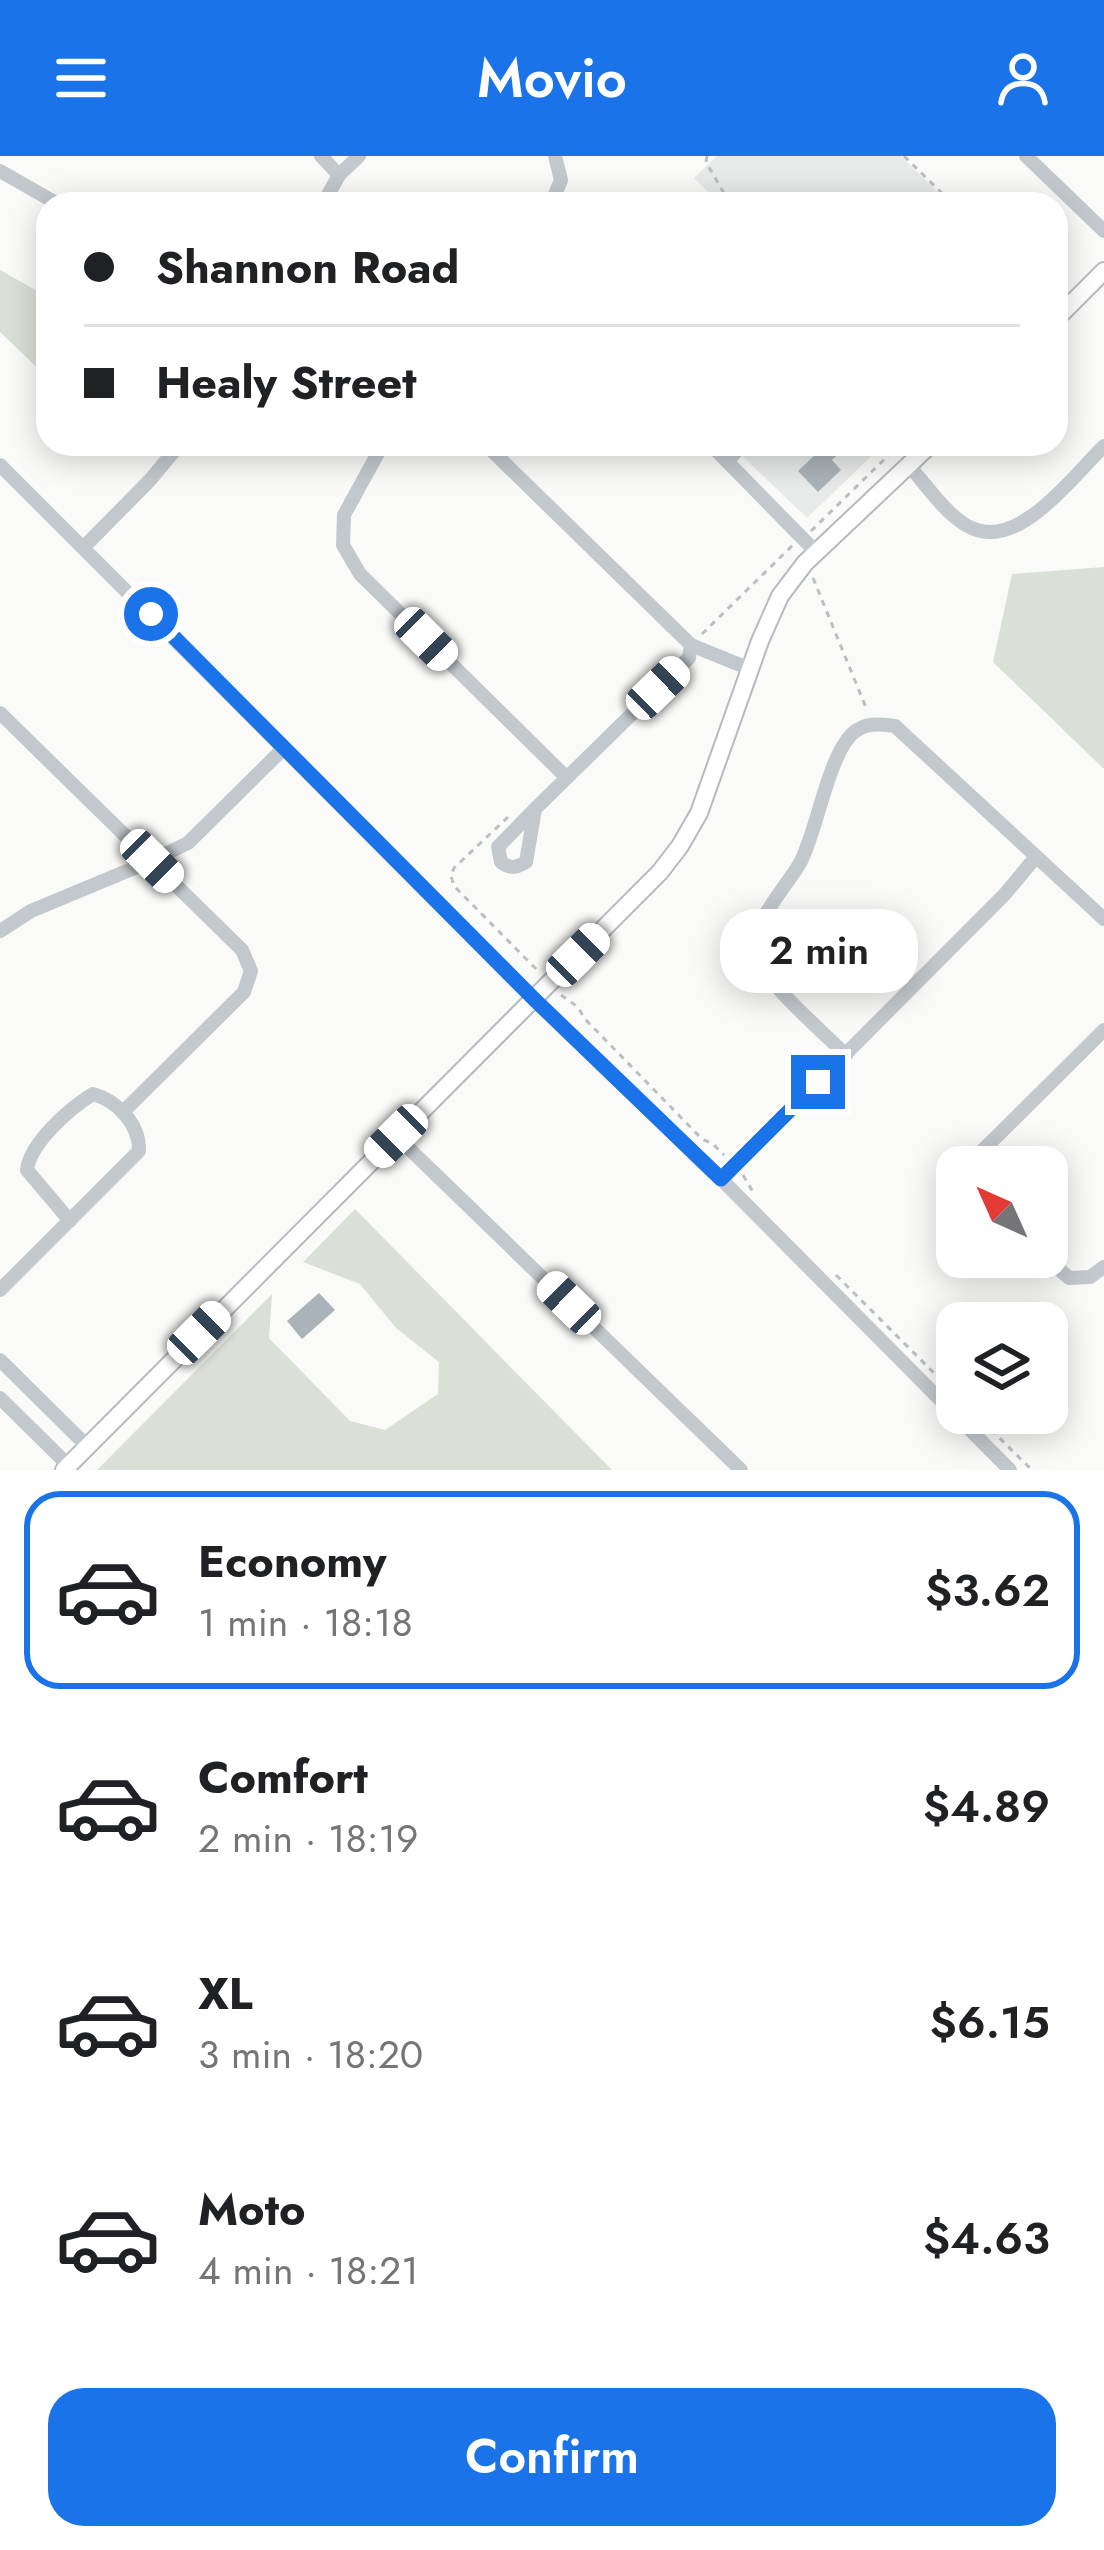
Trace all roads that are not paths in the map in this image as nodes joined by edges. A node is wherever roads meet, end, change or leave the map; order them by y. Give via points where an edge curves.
1 (321, 156) edge
2 (359, 156) edge
3 (555, 156) edge
4 (1026, 156) edge
5 (0, 171) edge
6 (340, 175) junction
7 (37, 192) edge
8 (330, 192) edge
9 (556, 192) edge
10 (1063, 192) edge
11 (1068, 196) edge
12 (1104, 231) edge
13 (1104, 271) edge
14 (1068, 307) edge
15 (1104, 446) edge
16 (170, 456) edge
17 (376, 456) edge
18 (497, 456) edge
19 (722, 456) edge
20 (732, 456) edge
21 (920, 456) edge
22 (727, 461) junction
23 (0, 465) edge
24 (910, 466) junction
25 (810, 545) junction
26 (84, 547) junction
27 (691, 645) junction
28 (750, 669) junction
29 (0, 713) edge
30 (284, 748) junction
31 (566, 777) junction
32 (535, 809) dead end
33 (1035, 858) junction
34 (152, 861) junction
35 (1104, 919) edge
36 (0, 931) edge
37 (534, 999) junction
38 (1104, 1030) edge
39 (846, 1054) junction
40 (123, 1112) junction
41 (396, 1136) junction
42 (987, 1146) edge
43 (721, 1179) junction
44 (70, 1221) junction
45 (1104, 1267) edge
46 (1068, 1277) edge
47 (0, 1290) edge
48 (0, 1360) edge
49 (0, 1398) edge
50 (87, 1446) junction
51 (66, 1468) edge
52 (741, 1470) edge
53 (1010, 1470) edge

1 - 6 street
2 - 6 street
3 - 9 street
4 - 10 street
5 - 7 street
6 - 8 street
11 - 12 street
13 - 14 main road
15 - 24 street via 1030,518 1002,532 976,530 954,516
16 - 26 street
17 - 31 street via 344,515 343,545 360,574
18 - 27 street
19 - 22 street
20 - 22 street
21 - 24 main road
22 - 25 street
23 - 26 street
24 - 25 main road
25 - 28 main road
26 - 30 street
27 - 28 street
27 - 31 street via 689,658
28 - 37 main road via 680,846
29 - 34 street
30 - 34 street via 188,843
30 - 37 street
31 - 32 street
33 - 35 street
33 - 39 street
33 - 39 street via 895,726 872,723 852,735 802,860 756,932 754,954
34 - 36 street
34 - 40 street via 242,950 251,970 244,992
37 - 41 main road
37 - 43 street
38 - 42 street
39 - 43 street
40 - 44 street via 140,1151
40 - 44 street via 93,1094 29,1154 27,1170
41 - 50 main road
41 - 52 street
43 - 53 street
44 - 47 street
45 - 46 street
48 - 50 street
49 - 51 street
50 - 51 main road

